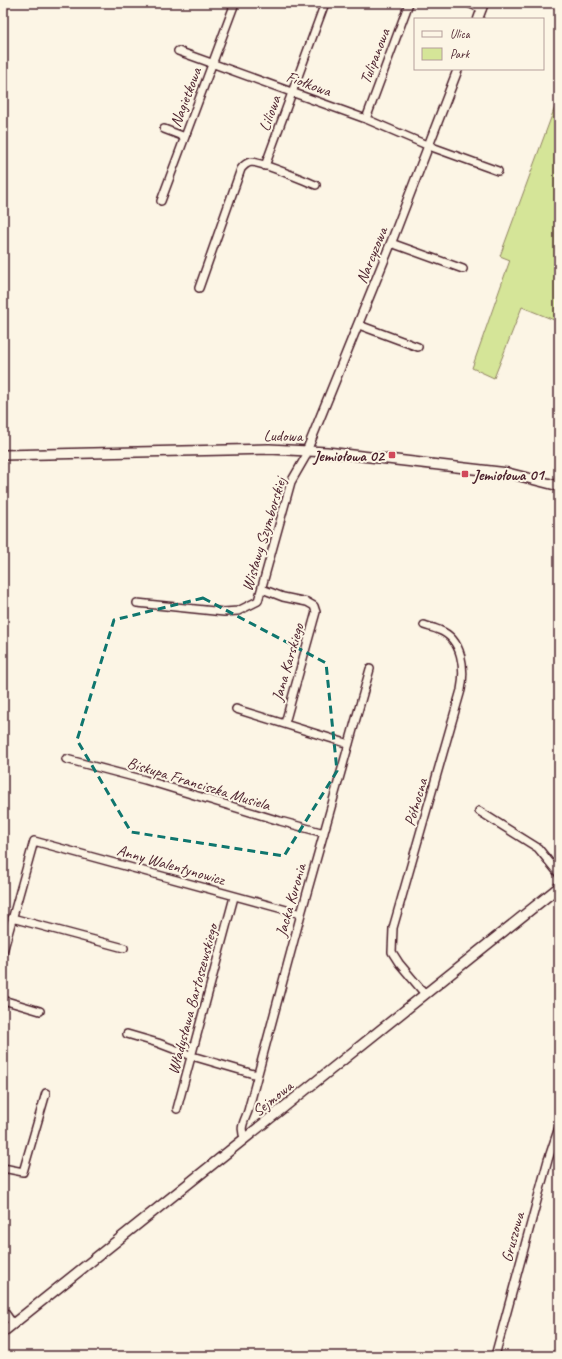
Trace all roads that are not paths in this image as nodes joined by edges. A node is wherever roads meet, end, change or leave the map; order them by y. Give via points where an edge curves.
1 (235, 3) edge
2 (325, 3) edge
3 (409, 3) edge
4 (468, 3) edge
5 (483, 6) edge
6 (478, 18) edge
7 (178, 51) dead end
8 (213, 64) junction
9 (458, 70) edge
10 (292, 92) junction
11 (366, 119) junction
12 (164, 129) dead end
13 (185, 137) junction
14 (429, 146) junction
15 (265, 166) junction
16 (498, 172) dead end
17 (316, 184) dead end
18 (161, 201) dead end
19 (391, 243) junction
20 (464, 269) dead end
21 (199, 288) dead end
22 (359, 325) junction
23 (418, 347) dead end
24 (307, 450) junction
25 (3, 456) edge
26 (559, 486) edge
27 (262, 589) junction
28 (137, 603) dead end
29 (424, 625) dead end
30 (370, 669) dead end
31 (236, 709) dead end
32 (285, 723) junction
33 (349, 744) junction
34 (66, 759) dead end
35 (479, 811) dead end
36 (324, 833) junction
37 (559, 874) edge
38 (559, 887) edge
39 (234, 897) junction
40 (301, 914) junction
41 (12, 918) junction
42 (124, 948) dead end
43 (3, 952) edge
44 (425, 994) junction
45 (3, 1000) edge
46 (40, 1010) dead end
47 (127, 1034) dead end
48 (192, 1056) junction
49 (257, 1075) junction
50 (46, 1093) dead end
51 (177, 1109) dead end
52 (559, 1127) edge
53 (245, 1139) junction
54 (3, 1168) edge
55 (3, 1310) edge
56 (13, 1324) junction
57 (3, 1332) edge
58 (495, 1356) edge

1 - 8 street, Nagietkowa
2 - 10 street, Liliowa
3 - 11 street, Tulipanowa
4 - 5 street
5 - 6 street
7 - 8 street, Fiołkowa
8 - 10 street, Fiołkowa
8 - 13 street, Nagietkowa
9 - 14 street, Narcyzowa
10 - 11 street, Fiołkowa
10 - 15 street, Liliowa
11 - 14 street, Fiołkowa
12 - 13 street
13 - 18 street, Nagietkowa
14 - 16 street, Fiołkowa
14 - 19 street, Narcyzowa
15 - 17 street
15 - 21 street via 253,162 246,163 241,169
19 - 20 street
19 - 22 street, Narcyzowa
22 - 23 street
22 - 24 street, Narcyzowa
24 - 25 main road, Ludowa
24 - 26 main road, Ludowa via 508,473
24 - 27 street, Wisławy Szymborskiej via 291,482
27 - 28 street, Wisławy Szymborskiej via 258,601 232,612
27 - 32 street, Jana Karskiego via 307,602 316,608
29 - 44 street, Północna via 440,630 452,640 462,659 463,670 461,690 394,928 392,952 398,963
30 - 33 street, Jacka Kuronia
31 - 32 street
32 - 33 street
33 - 36 street, Jacka Kuronia
34 - 36 street, Biskupa Franciszka Musiela
35 - 37 street via 538,848
36 - 40 street, Jacka Kuronia
38 - 44 main road, Sejmowa
39 - 40 street, Anny Walentynowicz
39 - 41 street, Anny Walentynowicz via 34,841
39 - 48 street, Władysława Bartoszewskiego
40 - 49 street, Jacka Kuronia
41 - 42 street
41 - 43 street
44 - 53 main road, Sejmowa
45 - 46 street
47 - 48 street
48 - 49 street
48 - 51 street, Władysława Bartoszewskiego
49 - 53 street, Jacka Kuronia via 241,1129
50 - 54 street via 24,1172
52 - 58 street, Gruszowa
53 - 56 main road, Sejmowa
55 - 56 street
56 - 57 main road, Sejmowa

